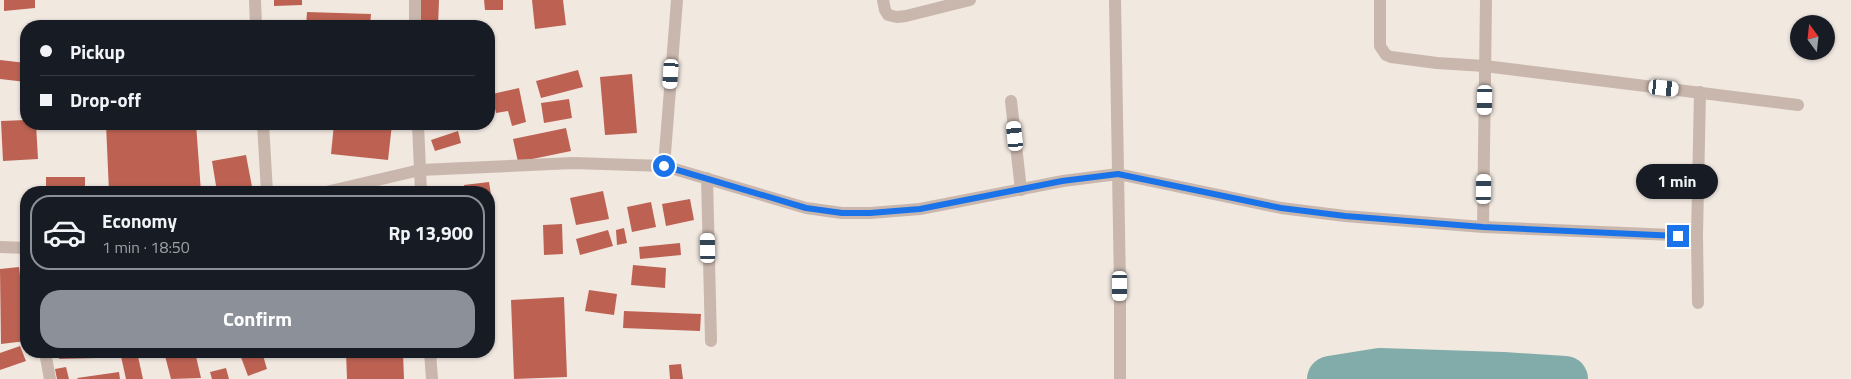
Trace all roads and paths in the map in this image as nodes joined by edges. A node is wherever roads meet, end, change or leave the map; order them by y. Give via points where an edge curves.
1 (255, 0) edge
2 (415, 0) edge
3 (677, 0) edge
4 (883, 0) edge
5 (970, 0) edge
6 (1115, 0) edge
7 (1380, 0) edge
8 (1486, 0) edge
9 (256, 20) edge
10 (415, 20) edge
11 (1486, 66) junction
12 (1700, 92) junction
13 (1012, 101) dead end
14 (1798, 105) dead end
15 (263, 130) edge
16 (418, 130) edge
17 (664, 166) junction
18 (420, 170) junction
19 (1118, 174) junction
20 (707, 178) junction
21 (267, 186) edge
22 (352, 186) edge
23 (421, 186) edge
24 (1021, 190) junction
25 (1483, 227) junction
26 (1697, 236) junction
27 (0, 247) edge
28 (20, 248) edge
29 (1698, 303) dead end
30 (711, 341) dead end
31 (47, 358) edge
32 (430, 358) edge
33 (432, 377) edge
34 (50, 379) edge
35 (1120, 379) edge

1 - 9 street
2 - 10 street
3 - 17 street
4 - 5 street via 888,15 897,17
6 - 19 street
7 - 11 street via 1380,46 1386,55
8 - 11 street
11 - 12 street
11 - 25 street
12 - 14 street
12 - 26 street
13 - 24 street
15 - 21 street
16 - 18 street
17 - 18 street via 573,163
17 - 20 street
18 - 22 street
18 - 23 street
19 - 24 street
19 - 25 street via 1281,208
19 - 35 street
20 - 24 street via 806,208 842,213 920,209
20 - 30 street
25 - 26 street
26 - 29 street
27 - 28 street
31 - 34 street
32 - 33 street

